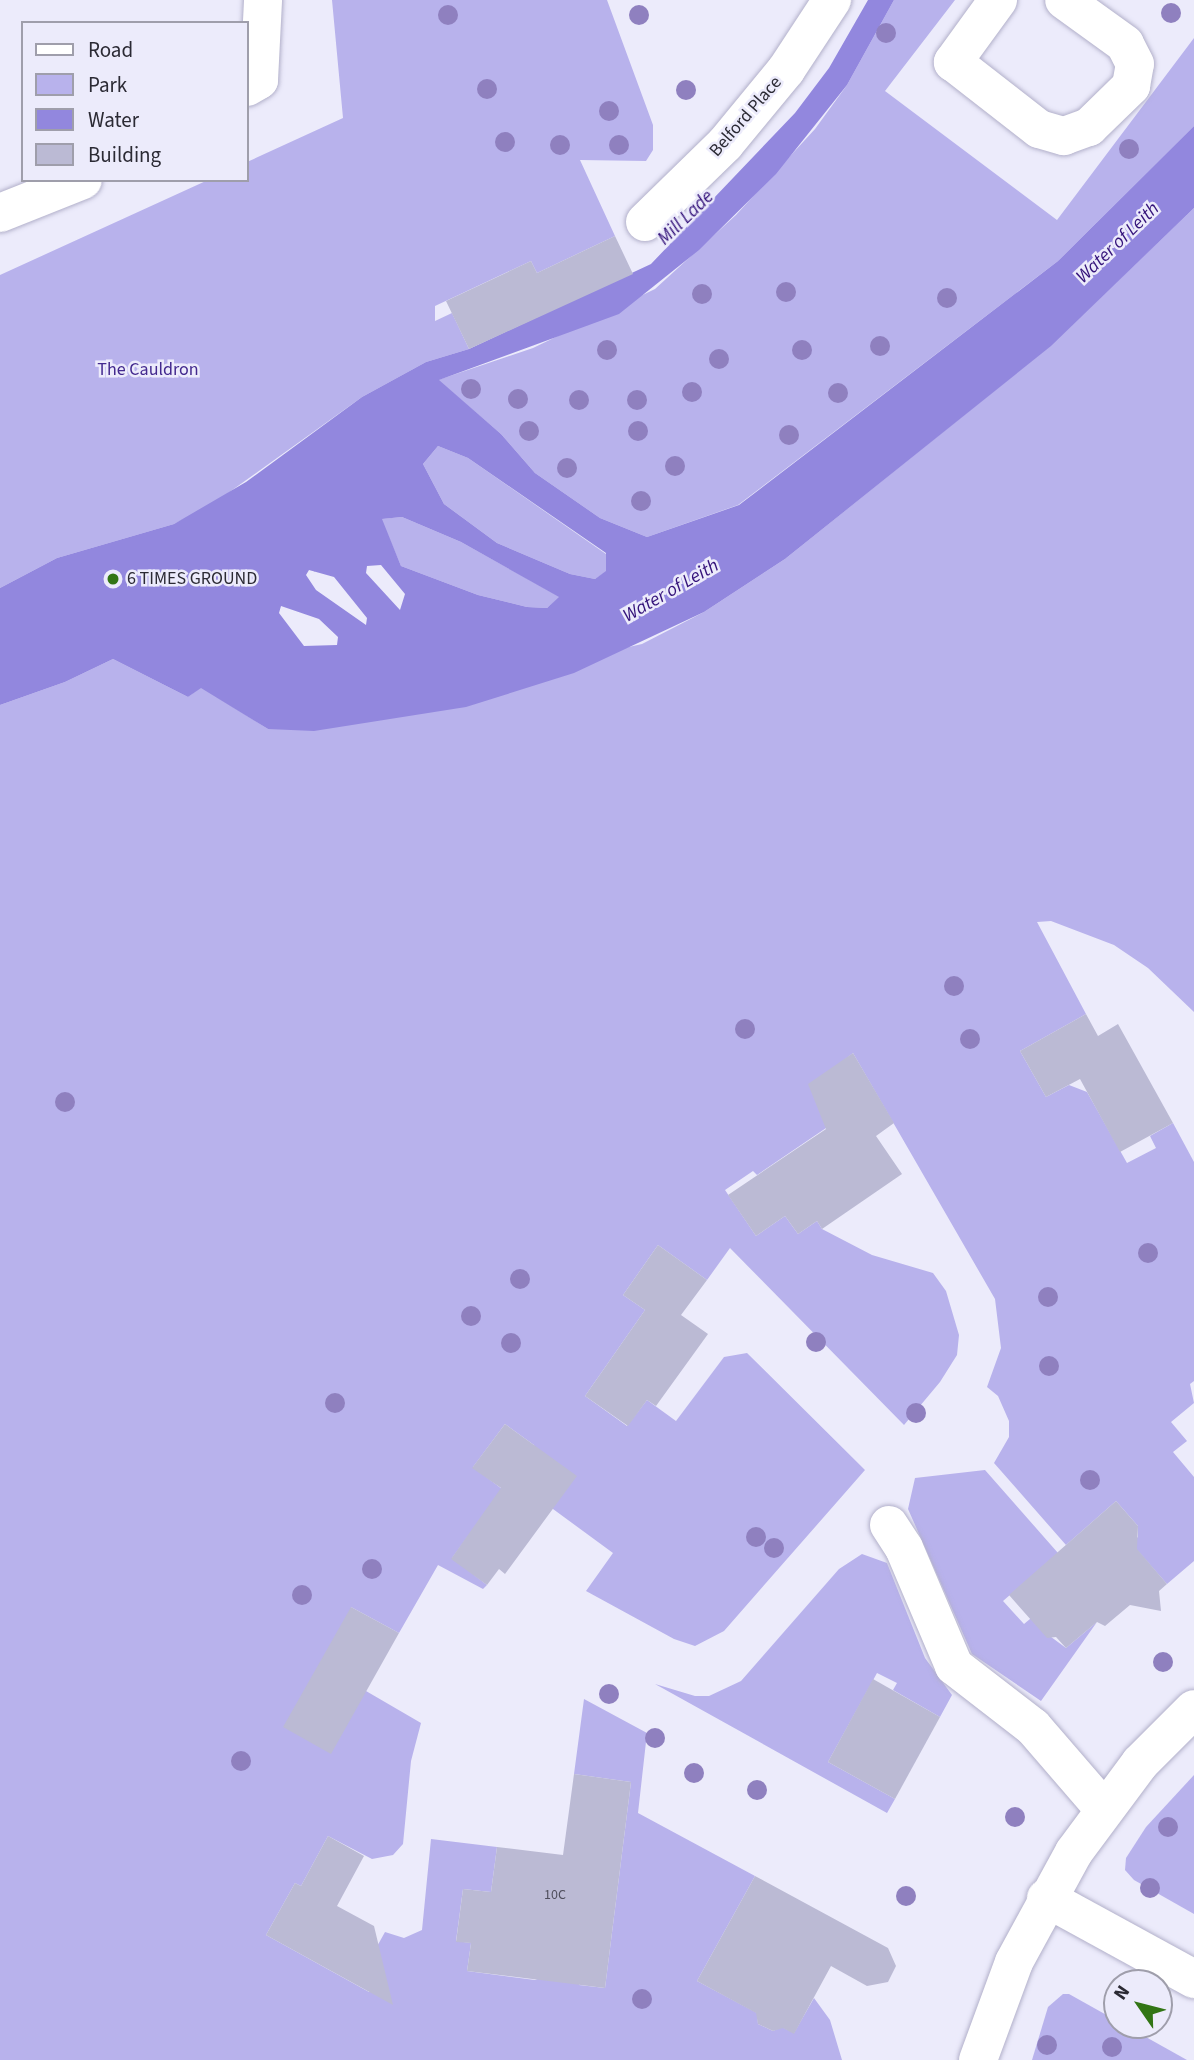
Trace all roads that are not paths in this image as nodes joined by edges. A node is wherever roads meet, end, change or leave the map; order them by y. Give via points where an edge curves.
1 (263, 0) edge
2 (832, 0) edge
3 (998, 0) edge
4 (1064, 0) edge
5 (248, 86) edge
6 (78, 182) edge
7 (0, 213) edge
8 (645, 222) dead end
9 (889, 1525) dead end
10 (1194, 1709) edge
11 (1103, 1808) junction
12 (1046, 1898) junction
13 (1194, 1979) edge
14 (978, 2060) edge

1 - 5 street via 259,80
2 - 8 street, Belford Place via 786,70 725,144
3 - 4 street via 953,62 1039,129 1064,136 1089,127 1131,86 1135,64 1125,44
6 - 7 street
9 - 11 street via 904,1548 954,1666 1033,1727
10 - 11 street
11 - 12 street
12 - 13 street
12 - 14 street via 1014,1962

